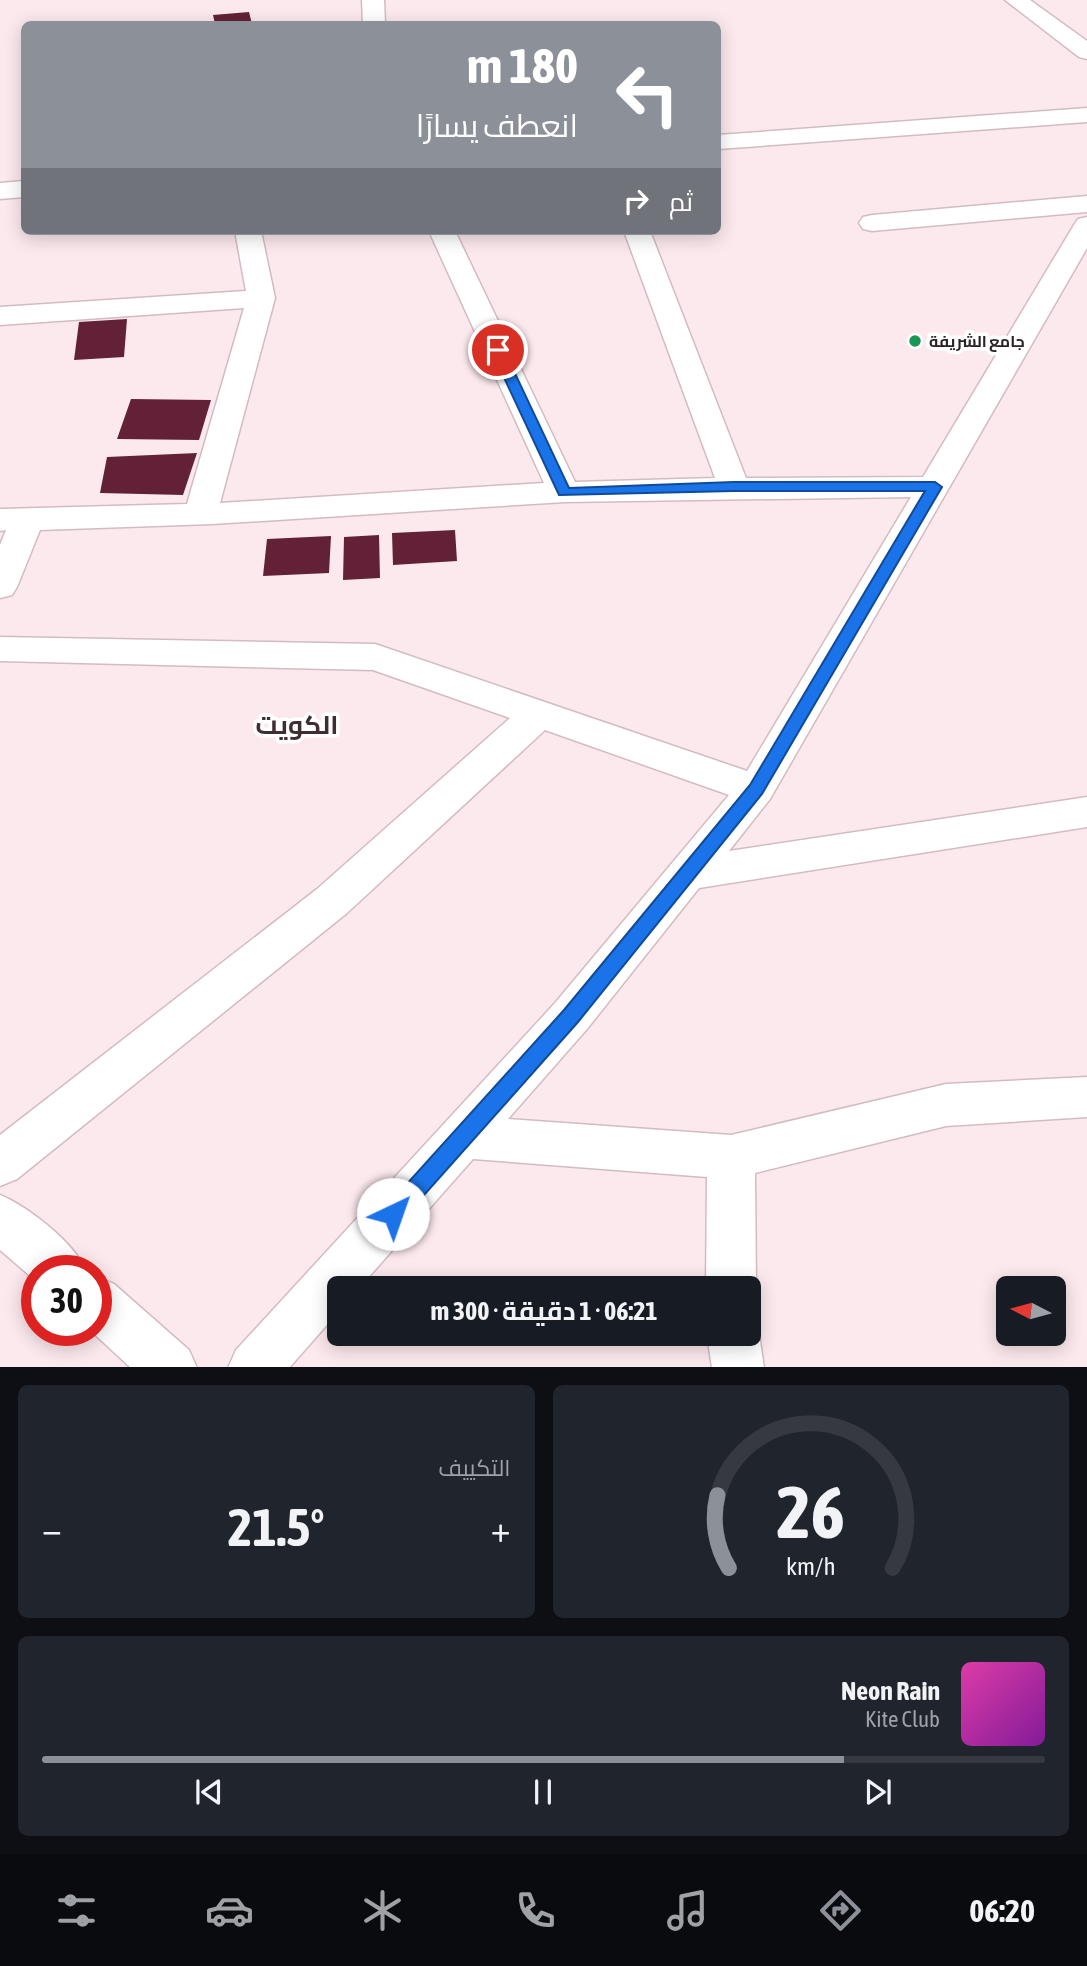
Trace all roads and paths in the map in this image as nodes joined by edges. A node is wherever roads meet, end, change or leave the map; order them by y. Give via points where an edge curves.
1 (373, 0) edge
2 (1016, 0) edge
3 (374, 21) edge
4 (1087, 52) edge
5 (1087, 115) edge
6 (721, 142) edge
7 (21, 189) edge
8 (0, 191) edge
9 (1087, 204) edge
10 (872, 223) dead end
11 (1087, 225) edge
12 (249, 235) edge
13 (444, 235) edge
14 (639, 235) edge
15 (261, 298) junction
16 (0, 316) edge
17 (734, 487) junction
18 (935, 487) junction
19 (564, 492) junction
20 (201, 513) junction
21 (14, 520) edge
22 (0, 587) edge
23 (0, 649) edge
24 (539, 714) junction
25 (756, 789) junction
26 (1087, 812) edge
27 (690, 873) junction
28 (1087, 1097) edge
29 (463, 1137) junction
30 (731, 1157) junction
31 (0, 1164) edge
32 (0, 1218) edge
33 (43, 1255) edge
34 (732, 1276) edge
35 (112, 1317) edge
36 (735, 1346) edge
37 (171, 1367) edge
38 (254, 1367) edge
39 (738, 1367) edge

1 - 3 street
2 - 4 street
5 - 6 street
7 - 8 street
9 - 10 street
11 - 18 street
12 - 15 street
13 - 19 street
14 - 17 street
15 - 16 street
15 - 20 street
17 - 18 street
17 - 19 street
18 - 25 street
19 - 20 street
20 - 21 street
21 - 22 street
23 - 24 street via 375,657
24 - 25 street
24 - 31 street via 332,901
25 - 27 street
26 - 27 street
27 - 29 street
28 - 30 street via 946,1105
29 - 30 street
29 - 38 street
30 - 34 street
32 - 33 street
35 - 37 street
36 - 39 street

